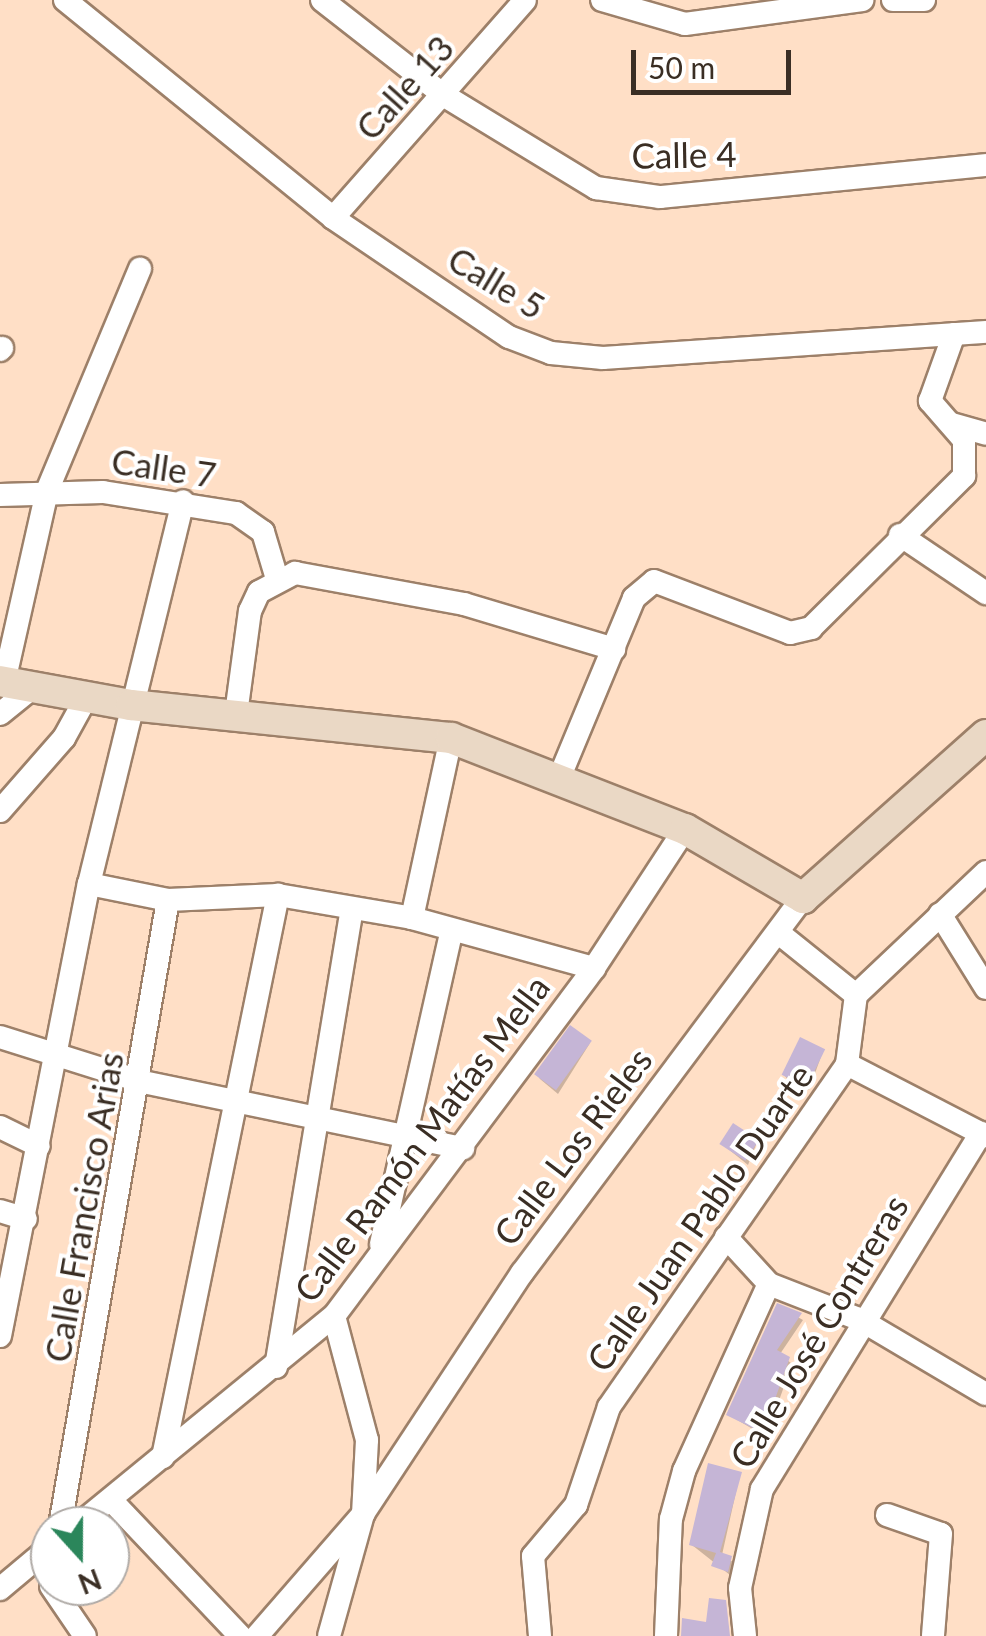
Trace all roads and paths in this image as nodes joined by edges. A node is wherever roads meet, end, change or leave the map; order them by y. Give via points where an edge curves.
1 (65, 0) edge
2 (322, 0) edge
3 (526, 0) edge
4 (602, 0) edge
5 (862, 0) edge
6 (893, 0) edge
7 (924, 0) edge
8 (444, 96) junction
9 (986, 164) edge
10 (332, 218) junction
11 (140, 269) dead end
12 (986, 332) edge
13 (954, 334) junction
14 (952, 424) junction
15 (986, 434) edge
16 (47, 491) junction
17 (0, 496) edge
18 (183, 500) junction
19 (900, 535) junction
20 (277, 579) junction
21 (986, 593) edge
22 (614, 649) junction
23 (12, 683) edge
24 (86, 698) junction
25 (131, 704) junction
26 (0, 714) edge
27 (236, 714) junction
28 (986, 735) edge
29 (451, 738) junction
30 (560, 776) junction
31 (0, 812) edge
32 (685, 830) junction
33 (986, 872) edge
34 (89, 884) junction
35 (278, 896) junction
36 (802, 898) junction
37 (168, 900) junction
38 (352, 908) junction
39 (940, 914) junction
40 (412, 918) junction
41 (452, 930) junction
42 (780, 934) junction
43 (594, 968) junction
44 (986, 988) edge
45 (856, 994) junction
46 (0, 1037) edge
47 (56, 1058) junction
48 (847, 1064) junction
49 (143, 1082) junction
50 (236, 1098) junction
51 (321, 1114) junction
52 (0, 1127) edge
53 (406, 1132) junction
54 (983, 1135) edge
55 (39, 1146) junction
56 (463, 1148) junction
57 (0, 1211) edge
58 (26, 1219) junction
59 (726, 1237) junction
60 (379, 1253) junction
61 (768, 1284) junction
62 (4, 1301) edge
63 (334, 1316) junction
64 (859, 1319) junction
65 (0, 1336) edge
66 (276, 1367) junction
67 (986, 1394) edge
68 (163, 1457) junction
69 (112, 1500) junction
70 (64, 1506) edge
71 (104, 1506) edge
72 (364, 1514) junction
73 (887, 1515) dead end
74 (30, 1563) edge
75 (0, 1589) edge
76 (65, 1606) edge
77 (85, 1636) edge
78 (240, 1636) edge
79 (257, 1636) edge
80 (329, 1636) edge
81 (540, 1636) edge
82 (666, 1636) edge
83 (746, 1636) edge
84 (932, 1636) edge

1 - 10 street, Calle 5
2 - 8 street, Calle 4
3 - 8 street, Calle 13
4 - 5 street via 685,24
6 - 7 street
8 - 9 street, Calle 4 via 596,188 644,194
8 - 10 street, Calle 13
10 - 13 street, Calle 5 via 510,337 551,353 603,358
11 - 16 street
12 - 13 street, Calle 5
13 - 14 street via 930,401
14 - 15 street
14 - 19 street via 964,440 964,476
16 - 17 street, Calle 7
16 - 18 street, Calle 7
16 - 23 street
18 - 20 street, Calle 7 via 236,513 263,532
18 - 25 street
19 - 21 street
19 - 22 street via 811,628 790,633 654,581 634,598
20 - 22 street via 314,572
20 - 27 street via 250,611
22 - 30 street
23 - 24 street
23 - 26 street
24 - 25 street
24 - 31 street via 64,738
25 - 27 street
25 - 34 street
27 - 29 street
28 - 36 street, Calle Los Rieles
29 - 30 street
29 - 40 street
30 - 32 street
32 - 36 street
32 - 43 street, Calle Ramón Matías Mella
33 - 39 street
34 - 37 street
34 - 47 street
35 - 37 street
35 - 38 street
35 - 50 street
36 - 42 street, Calle Los Rieles
37 - 49 street, Calle Francisco Arias
38 - 40 street
38 - 51 street
39 - 44 street
39 - 45 street
40 - 41 street
41 - 43 street
41 - 53 street
42 - 45 street
42 - 72 street, Calle Los Rieles via 522,1273
43 - 56 street, Calle Ramón Matías Mella
45 - 48 street, Calle Juan Pablo Duarte
46 - 47 street
47 - 49 street
47 - 55 street
48 - 54 street
48 - 59 street, Calle Juan Pablo Duarte
49 - 50 street
49 - 70 street, Calle Francisco Arias
50 - 51 street
50 - 68 street
51 - 53 street
51 - 66 street
52 - 55 street
53 - 56 street
53 - 60 street
54 - 64 street, Calle José Contreras
55 - 58 street
56 - 60 street, Calle Ramón Matías Mella
57 - 58 street
58 - 62 street
59 - 61 street
59 - 81 street, Calle Juan Pablo Duarte via 609,1408 576,1504 541,1539 534,1556
60 - 63 street, Calle Ramón Matías Mella
61 - 64 street
61 - 82 street via 684,1471 671,1519
62 - 65 street
63 - 66 street, Calle Ramón Matías Mella
63 - 72 street via 364,1402
64 - 67 street
64 - 83 street, Calle José Contreras via 762,1488 740,1588
66 - 68 street, Calle Ramón Matías Mella
68 - 69 street, Calle Ramón Matías Mella
69 - 71 street, Calle Ramón Matías Mella
69 - 78 street
72 - 79 street, Calle Los Rieles
72 - 80 street
73 - 84 street via 941,1534
74 - 75 street
76 - 77 street

